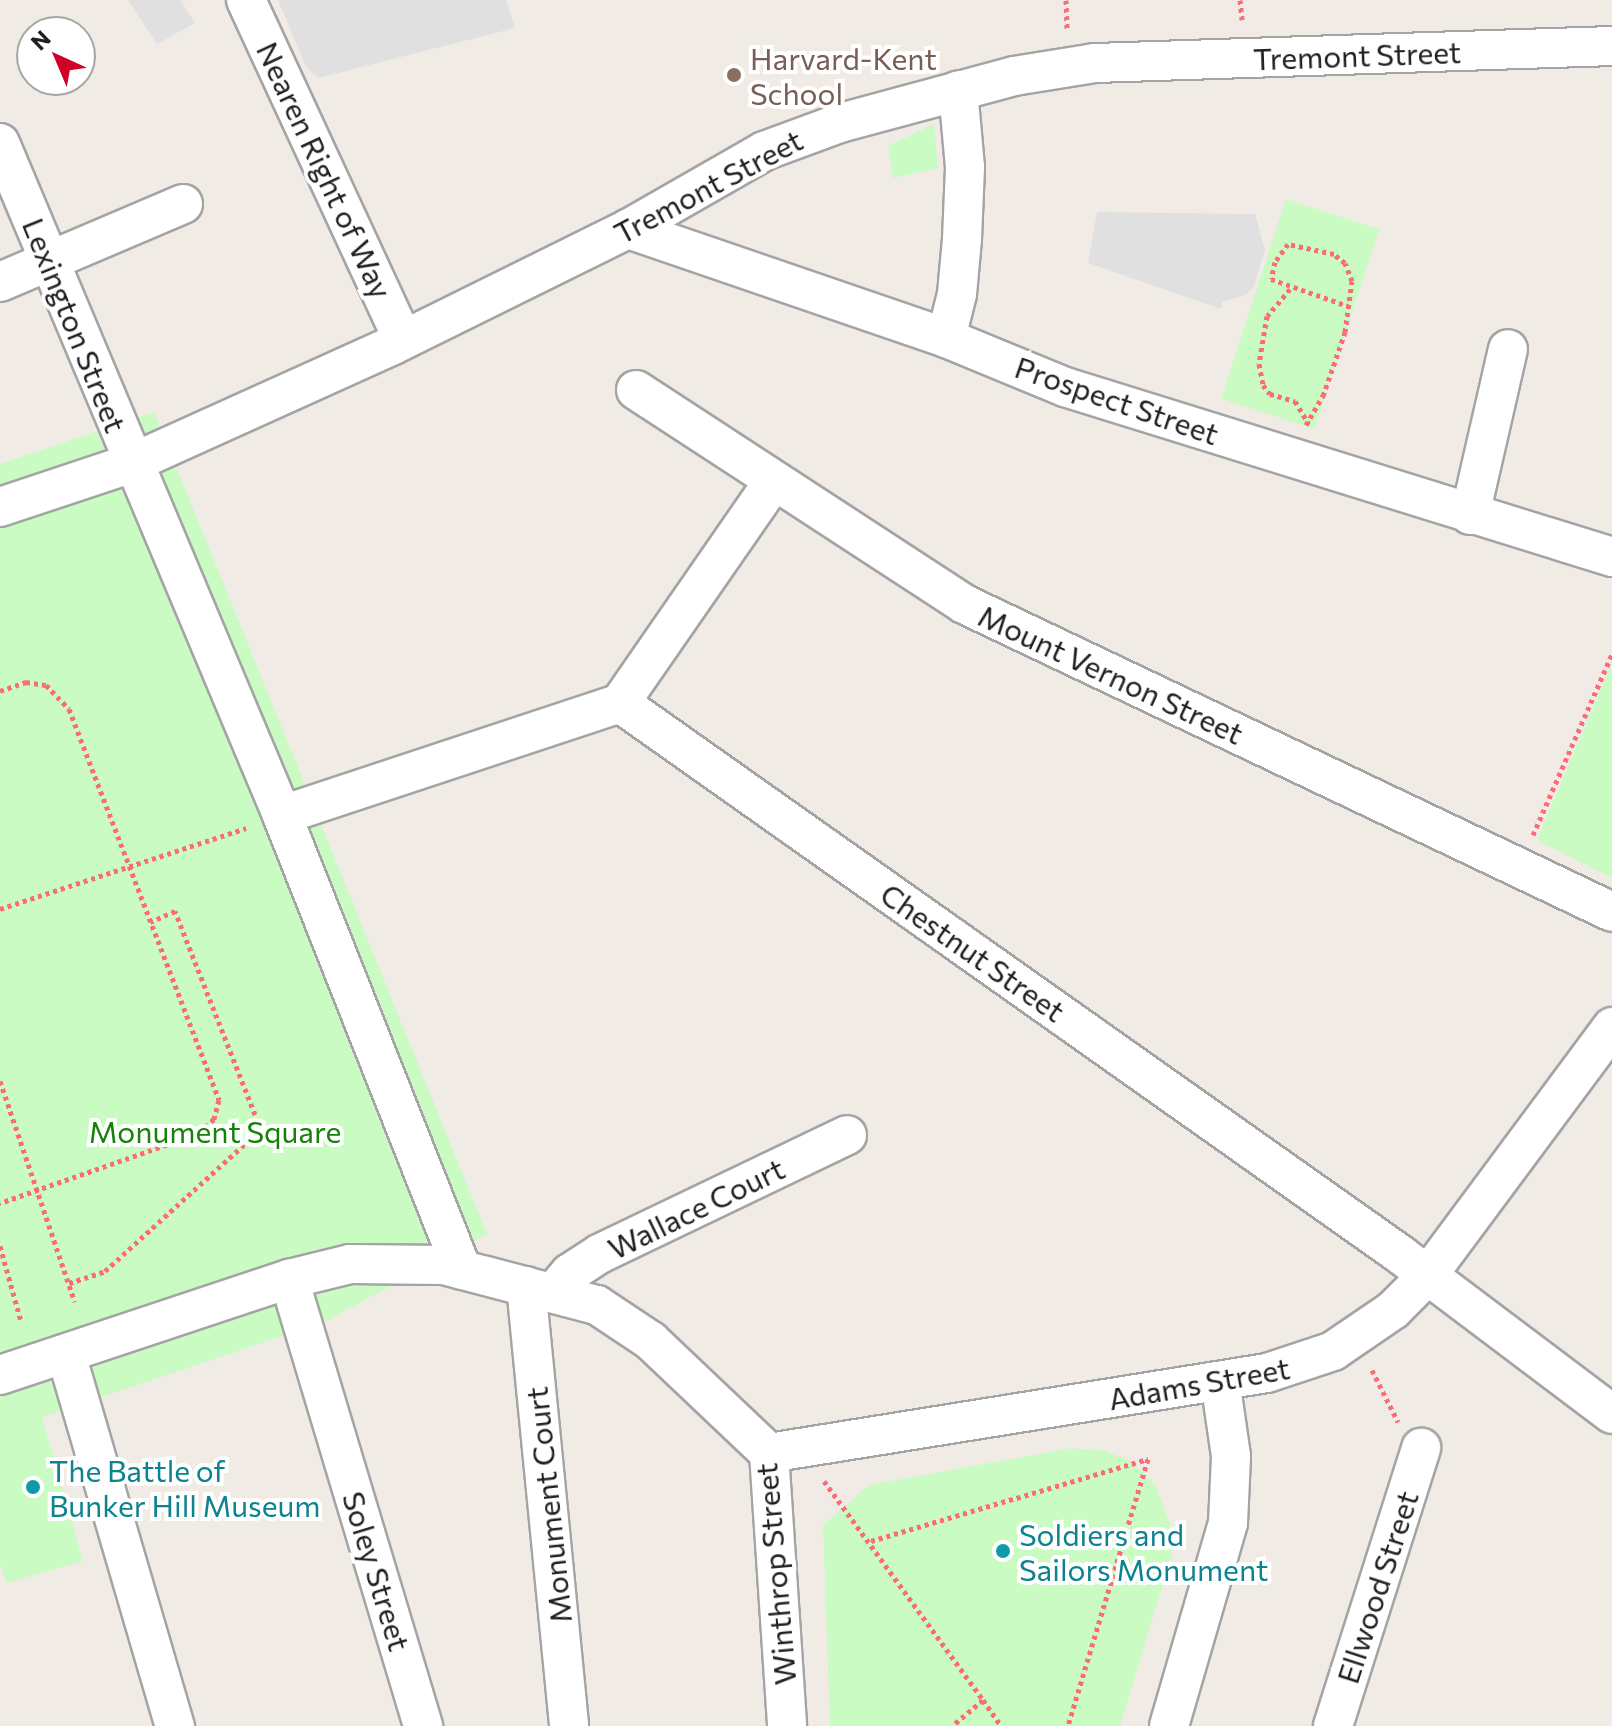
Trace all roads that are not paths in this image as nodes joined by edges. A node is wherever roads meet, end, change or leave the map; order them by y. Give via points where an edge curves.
1 (246, 0) edge
2 (1612, 46) edge
3 (958, 90) junction
4 (0, 143) edge
5 (183, 204) dead end
6 (628, 229) junction
7 (49, 263) junction
8 (0, 282) edge
9 (946, 338) junction
10 (403, 340) junction
11 (1508, 349) dead end
12 (636, 390) dead end
13 (132, 463) junction
14 (773, 482) junction
15 (0, 507) edge
16 (1470, 515) junction
17 (1612, 557) edge
18 (620, 703) junction
19 (282, 815) junction
20 (1612, 912) edge
21 (1605, 1053) edge
22 (847, 1135) dead end
23 (462, 1270) junction
24 (1428, 1275) junction
25 (289, 1279) junction
26 (540, 1289) junction
27 (66, 1354) junction
28 (0, 1375) edge
29 (1220, 1381) junction
30 (1612, 1414) edge
31 (1412, 1439) road end
32 (769, 1453) junction
33 (569, 1725) edge
34 (175, 1726) edge
35 (423, 1726) edge
36 (787, 1726) edge
37 (1169, 1726) edge
38 (1333, 1726) edge

1 - 10 street, Nearen Right of Way
2 - 3 street, Tremont Street via 1095,63
3 - 6 street, Tremont Street via 799,135
3 - 9 street via 965,167 957,294
4 - 7 street, Lexington Street
5 - 7 street
6 - 9 street, Prospect Street
6 - 10 street, Tremont Street
7 - 8 street
7 - 13 street, Lexington Street
9 - 16 street, Prospect Street via 1065,387
10 - 13 street, Tremont Street
11 - 16 street
12 - 14 street, Mount Vernon Street
13 - 15 street
13 - 19 street
14 - 18 street
14 - 20 street, Mount Vernon Street via 964,604
16 - 17 street, Prospect Street
18 - 19 street
18 - 24 street, Chestnut Street
19 - 23 street
21 - 24 street, Adams Street
22 - 26 street, Wallace Court via 599,1254
23 - 25 street via 388,1262
23 - 26 street, Winthrop Street
24 - 29 street, Adams Street via 1393,1310 1333,1351 1302,1365
24 - 30 street, Chestnut Street
25 - 27 street
25 - 35 street, Soley Street
26 - 32 street, Winthrop Street via 597,1305 633,1326
26 - 33 street, Monument Court
27 - 28 street
27 - 34 street
29 - 32 street, Adams Street
29 - 37 street via 1231,1456 1228,1523
31 - 38 street, Ellwood Street
32 - 36 street, Winthrop Street

